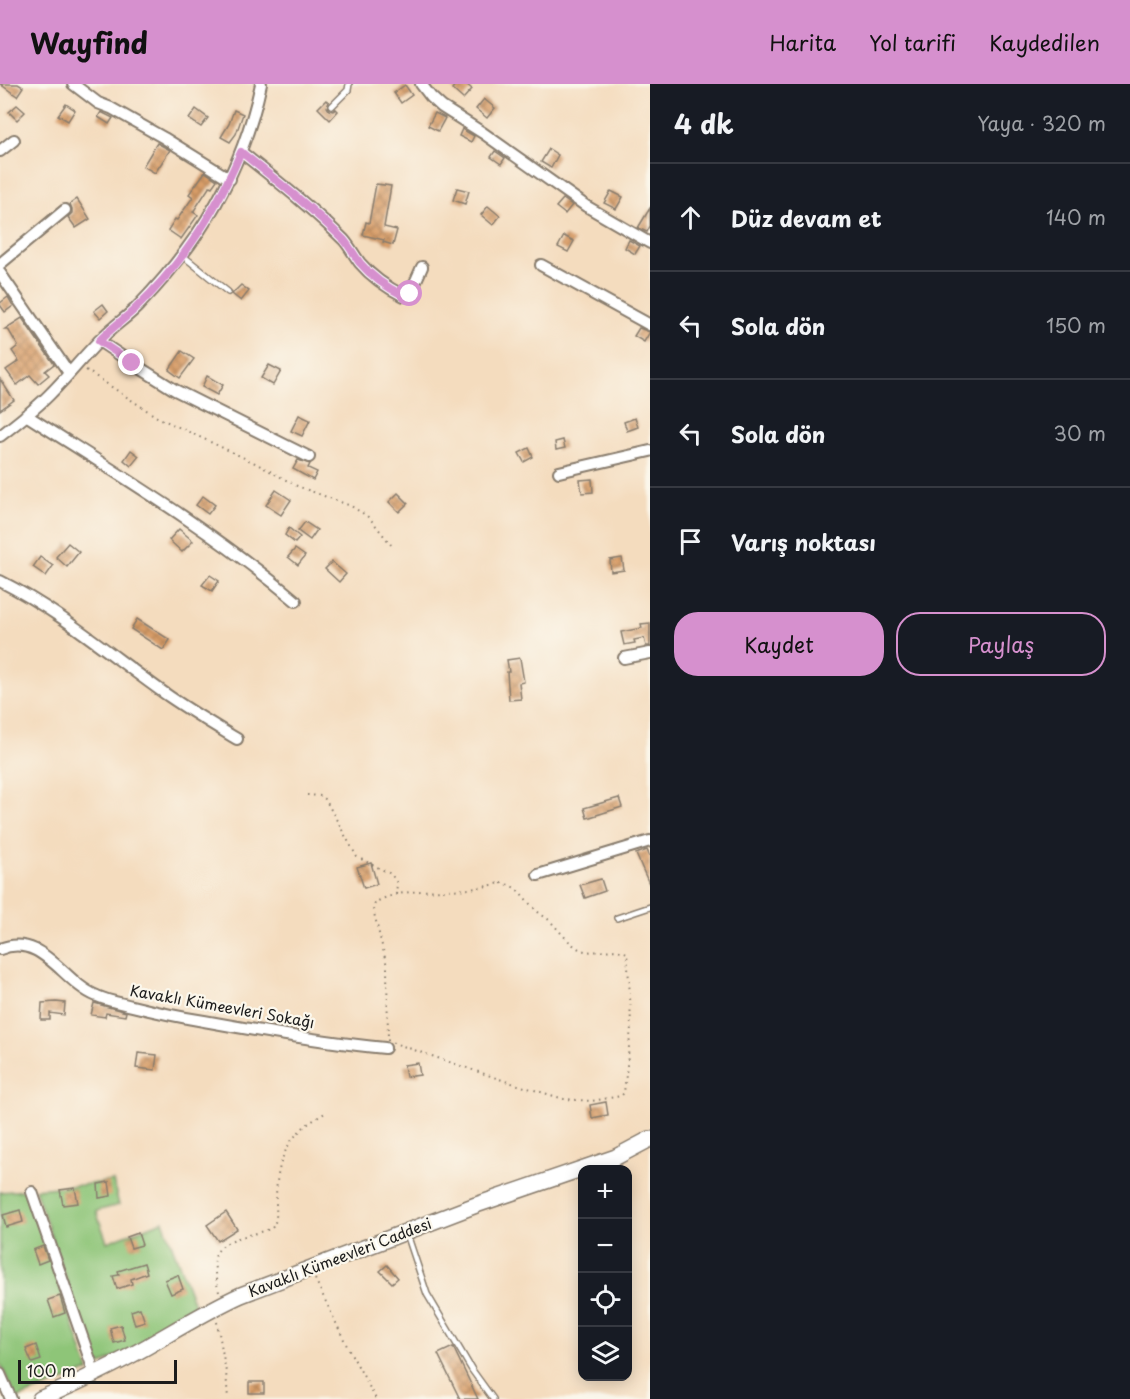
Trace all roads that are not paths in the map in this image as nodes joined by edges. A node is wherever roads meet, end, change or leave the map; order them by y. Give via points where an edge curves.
1 (73, 84) edge
2 (261, 84) edge
3 (349, 84) edge
4 (421, 84) edge
5 (332, 106) dead end
6 (14, 140) dead end
7 (0, 151) edge
8 (241, 152) junction
9 (230, 179) junction
10 (65, 210) dead end
11 (650, 243) edge
12 (182, 255) junction
13 (0, 264) edge
14 (541, 265) dead end
15 (422, 267) dead end
16 (0, 273) edge
17 (228, 292) dead end
18 (650, 325) edge
19 (99, 341) junction
20 (73, 369) junction
21 (26, 415) junction
22 (0, 436) edge
23 (650, 451) edge
24 (309, 457) dead end
25 (559, 472) dead end
26 (0, 581) edge
27 (296, 601) dead end
28 (650, 653) edge
29 (624, 658) dead end
30 (237, 739) dead end
31 (650, 841) edge
32 (538, 875) dead end
33 (650, 907) edge
34 (617, 918) dead end
35 (0, 949) edge
36 (385, 1048) dead end
37 (650, 1139) edge
38 (32, 1192) dead end
39 (406, 1232) junction
40 (0, 1374) edge
41 (95, 1374) junction
42 (11, 1399) edge
43 (40, 1399) edge
44 (493, 1399) edge

1 - 9 street via 98,103
2 - 8 street
3 - 5 lane
4 - 11 street via 442,107 586,206
6 - 7 street
8 - 9 street
8 - 15 street via 349,245 363,267 397,292 410,294
9 - 12 street
10 - 13 street
12 - 17 lane
12 - 19 street via 137,308
14 - 18 street
16 - 20 street
19 - 20 street
19 - 24 street via 175,390
20 - 21 street
21 - 22 street
21 - 27 street via 190,520
23 - 25 street
26 - 30 street via 51,611 168,696
28 - 29 street
31 - 32 street
33 - 34 lane
35 - 36 street, Kavaklı Kümeevleri Sokağı via 8,945 39,951 78,986 114,1002 240,1028
37 - 39 street, Kavaklı Kümeevleri Caddesi via 615,1157
38 - 41 street
39 - 41 street, Kavaklı Kümeevleri Caddesi via 219,1305
39 - 44 lane via 427,1294
40 - 42 street
41 - 43 street, Kavaklı Kümeevleri Caddesi

